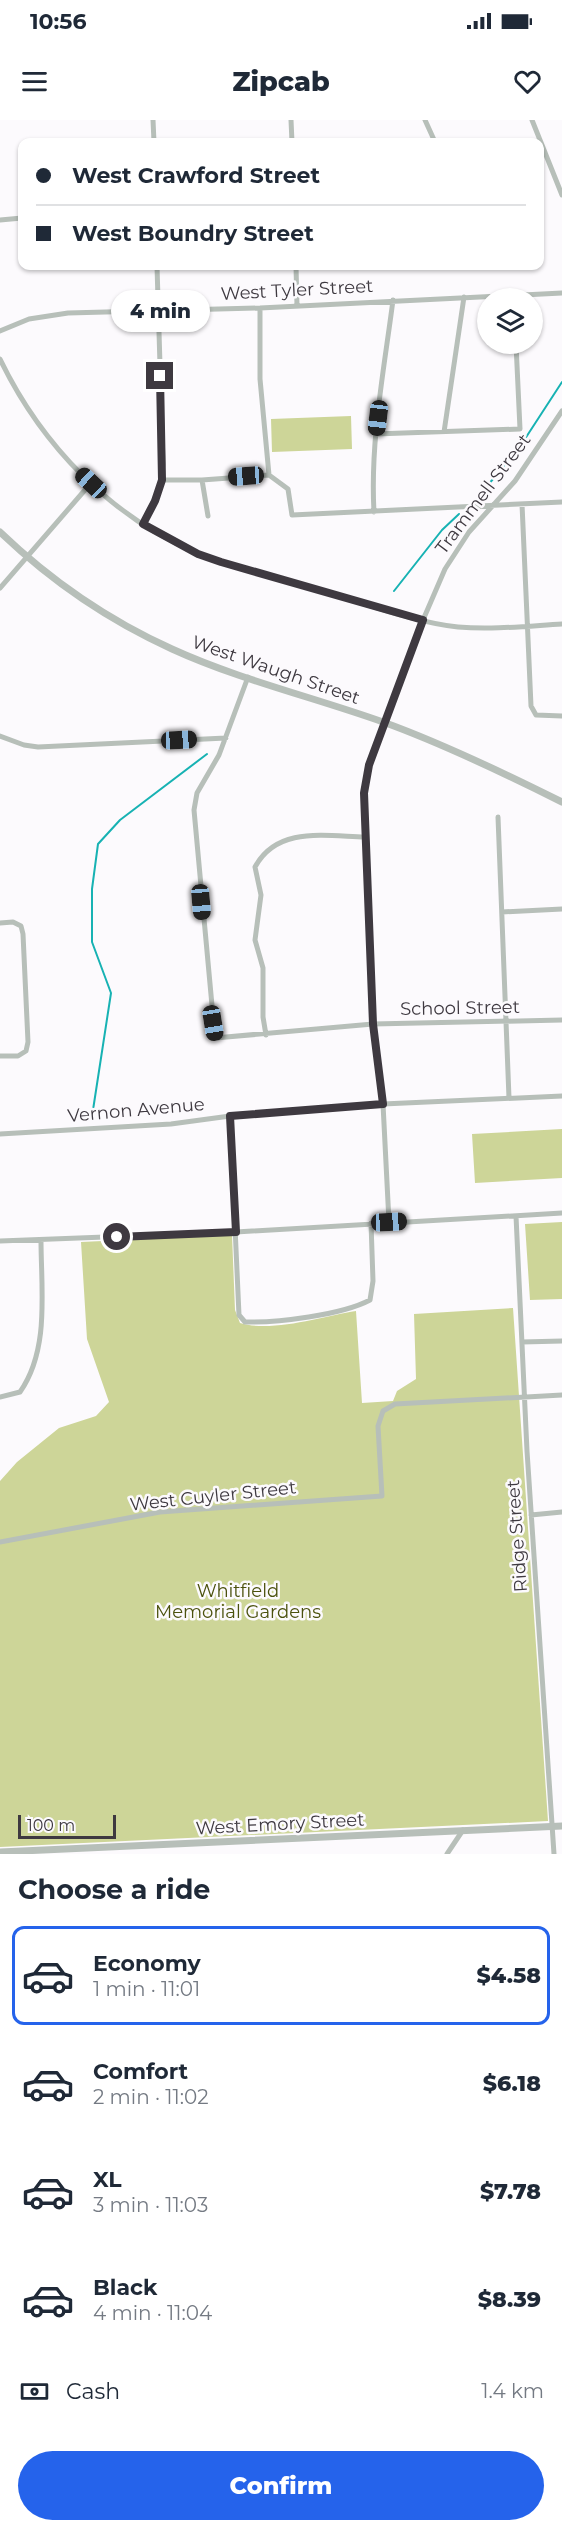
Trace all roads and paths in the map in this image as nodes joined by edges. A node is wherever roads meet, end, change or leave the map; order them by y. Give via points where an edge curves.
1 (153, 120) edge
2 (291, 120) edge
3 (425, 120) edge
4 (532, 120) edge
5 (154, 138) edge
6 (292, 138) edge
7 (433, 138) edge
8 (539, 138) edge
9 (544, 150) edge
10 (562, 195) edge
11 (18, 218) edge
12 (0, 220) edge
13 (157, 270) edge
14 (296, 270) edge
15 (562, 293) edge
16 (543, 295) edge
17 (464, 297) junction
18 (477, 297) edge
19 (393, 300) junction
20 (297, 306) junction
21 (260, 308) junction
22 (158, 310) junction
23 (0, 331) edge
24 (516, 354) edge
25 (0, 359) edge
26 (562, 411) edge
27 (444, 432) junction
28 (375, 434) junction
29 (269, 475) junction
30 (162, 480) junction
31 (202, 480) junction
32 (91, 483) junction
33 (562, 502) edge
34 (522, 504) junction
35 (496, 505) junction
36 (374, 512) junction
37 (208, 516) dead end
38 (143, 524) junction
39 (0, 532) edge
40 (28, 557) junction
41 (0, 588) edge
42 (423, 620) junction
43 (562, 624) edge
44 (526, 626) junction
45 (248, 677) junction
46 (562, 716) edge
47 (385, 723) junction
48 (0, 736) edge
49 (226, 738) junction
50 (562, 802) edge
51 (498, 817) dead end
52 (365, 837) junction
53 (562, 909) edge
54 (502, 912) junction
55 (0, 923) edge
56 (562, 1020) edge
57 (506, 1022) junction
58 (373, 1024) junction
59 (266, 1035) junction
60 (0, 1056) edge
61 (562, 1096) edge
62 (509, 1098) junction
63 (383, 1104) junction
64 (230, 1116) junction
65 (0, 1134) edge
66 (562, 1213) edge
67 (516, 1216) junction
68 (389, 1222) junction
69 (371, 1223) junction
70 (236, 1232) junction
71 (41, 1240) junction
72 (0, 1241) edge
73 (562, 1341) edge
74 (522, 1342) junction
75 (562, 1395) edge
76 (0, 1397) edge
77 (524, 1397) junction
78 (562, 1512) edge
79 (531, 1515) junction
80 (0, 1542) edge
81 (562, 1826) edge
82 (552, 1827) junction
83 (463, 1830) junction
84 (0, 1852) edge
85 (447, 1854) edge
86 (554, 1854) edge

1 - 5 street
2 - 6 street
3 - 7 street
4 - 8 street
9 - 10 street
11 - 12 street
13 - 22 street
14 - 20 street
15 - 16 street, West Tyler Street
17 - 18 street, West Tyler Street
17 - 19 street, West Tyler Street
17 - 27 street
19 - 20 street, West Tyler Street
19 - 28 street
20 - 21 street, West Tyler Street
21 - 22 street, West Tyler Street
21 - 29 street via 260,379
22 - 23 street, West Tyler Street via 45,316
22 - 30 street
24 - 27 street via 520,429
25 - 32 street via 41,428
26 - 35 street, Trammell Street
27 - 28 street
28 - 36 street
29 - 31 street
29 - 36 street via 288,489 292,515
30 - 31 street
30 - 38 street
31 - 37 street
32 - 38 street
32 - 40 street
33 - 34 street
34 - 35 street
34 - 44 street
35 - 36 street
35 - 42 street, Trammell Street via 469,532 445,569
38 - 42 street via 221,562
39 - 40 street, West Waugh Street
40 - 41 street
40 - 45 street, West Waugh Street via 77,597 134,631 175,651
42 - 44 street via 456,627
42 - 47 street, Trammell Street
43 - 44 street
44 - 46 street via 531,706 536,715
45 - 47 street, West Waugh Street
45 - 49 street
47 - 50 street, West Waugh Street
47 - 52 street, Trammell Street via 369,765 364,793
48 - 49 street via 38,747
49 - 59 street, School Street via 194,802 215,1038
51 - 54 street
52 - 58 street, Trammell Street
52 - 59 street via 291,837 273,846 255,867 261,896 255,940 262,968
53 - 54 street
54 - 57 street
55 - 60 street via 13,922 21,926 23,934 28,1042 26,1051 18,1056
56 - 57 street, School Street
57 - 58 street, School Street
57 - 62 street
58 - 59 street, School Street
58 - 63 street, Trammell Street
61 - 62 street, Vernon Avenue
62 - 63 street, Vernon Avenue
63 - 64 street, Vernon Avenue
63 - 68 street, Trammell Street
64 - 65 street, Vernon Avenue via 171,1124
64 - 70 street
66 - 67 street
67 - 68 street
67 - 74 street, Ridge Street
68 - 69 street
69 - 70 street
69 - 70 street via 373,1281 369,1300 357,1307 264,1323 245,1322 239,1315
70 - 71 street
71 - 72 street
71 - 76 street via 37,1361 20,1392
73 - 74 street
74 - 77 street, Ridge Street
75 - 77 street
77 - 79 street, Ridge Street
77 - 80 street, West Cuyler Street via 395,1404 383,1411 378,1425 382,1496 160,1512
78 - 79 street
79 - 82 street, Ridge Street
81 - 82 street, West Emory Street
82 - 83 street, West Emory Street
82 - 86 street, Ridge Street
83 - 84 street, West Emory Street
83 - 85 street

